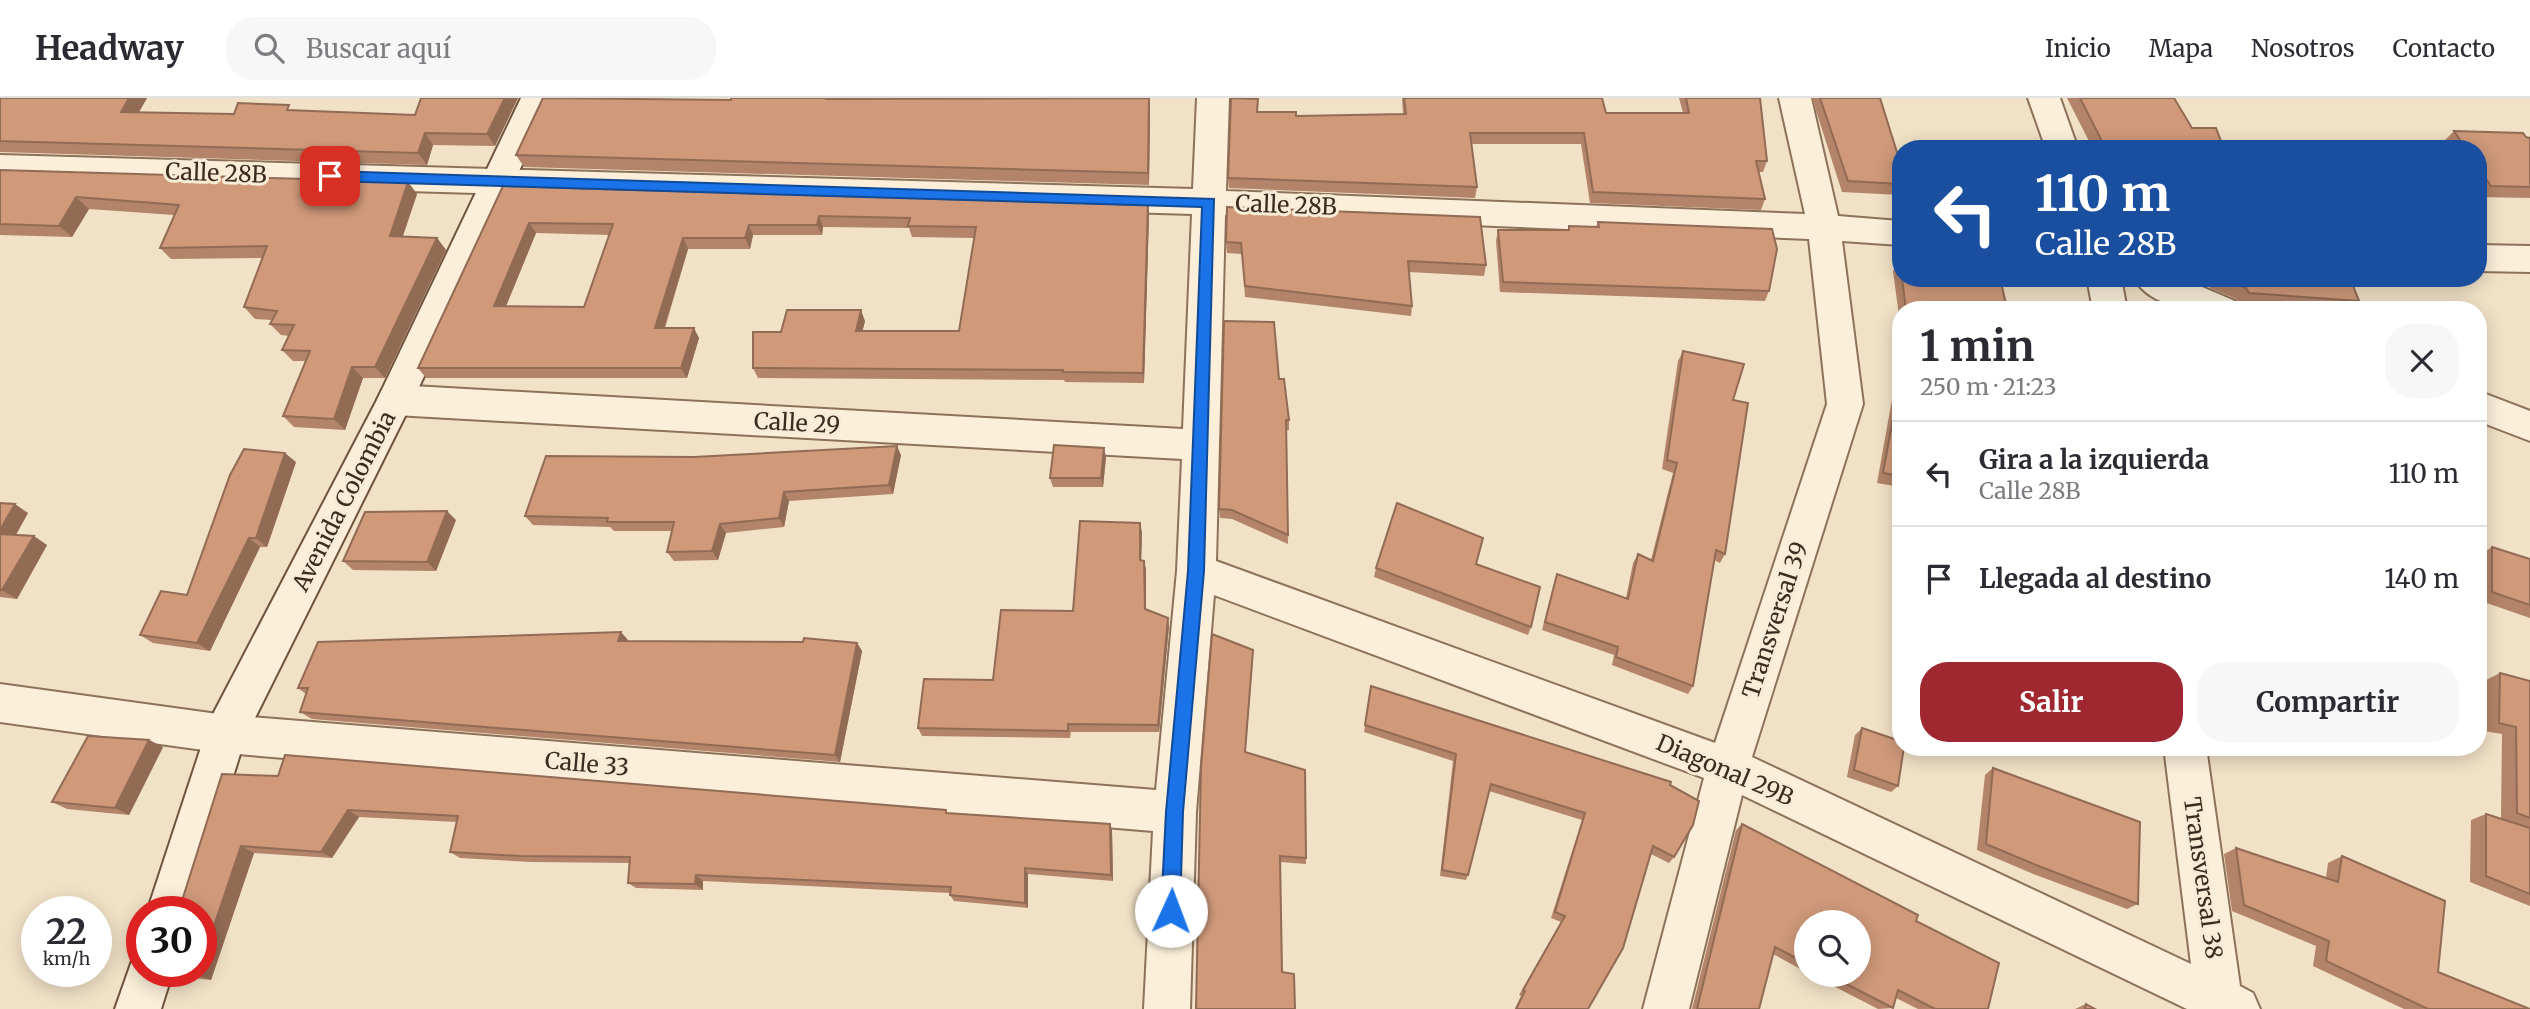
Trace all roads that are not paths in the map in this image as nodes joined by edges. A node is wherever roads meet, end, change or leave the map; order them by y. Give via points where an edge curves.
1 (537, 98) edge
2 (1213, 98) edge
3 (1795, 98) edge
4 (2044, 98) edge
5 (2059, 140) edge
6 (0, 167) edge
7 (496, 181) junction
8 (1209, 202) junction
9 (1824, 227) junction
10 (1892, 232) edge
11 (2487, 258) edge
12 (2530, 259) edge
13 (2168, 287) edge
14 (2200, 301) edge
15 (395, 400) junction
16 (2487, 409) edge
17 (2530, 426) edge
18 (1199, 445) junction
19 (1196, 571) junction
20 (0, 703) edge
21 (225, 734) junction
22 (2186, 756) edge
23 (1728, 767) junction
24 (1175, 812) junction
25 (174, 896) edge
26 (145, 987) edge
27 (2226, 1007) edge
28 (138, 1009) edge
29 (1167, 1009) edge
30 (1666, 1009) edge

1 - 7 street, Avenida Colombia
2 - 8 street
3 - 9 street, Transversal 39
4 - 5 street
6 - 7 street, Calle 28B
7 - 8 street, Calle 28B
7 - 15 street, Avenida Colombia
8 - 9 street, Calle 28B
8 - 18 street
9 - 10 street, Calle 28B
9 - 23 street, Transversal 39 via 1844,404
11 - 12 street
13 - 14 street
15 - 18 street, Calle 29
15 - 21 street, Avenida Colombia
16 - 17 street
18 - 19 street
19 - 23 street, Diagonal 29B
19 - 24 street
20 - 21 street, Calle 33
21 - 24 street, Calle 33
21 - 25 street, Avenida Colombia
22 - 27 street, Transversal 38
23 - 27 street, Diagonal 29B
23 - 30 street, Transversal 39
24 - 29 street
26 - 28 street

